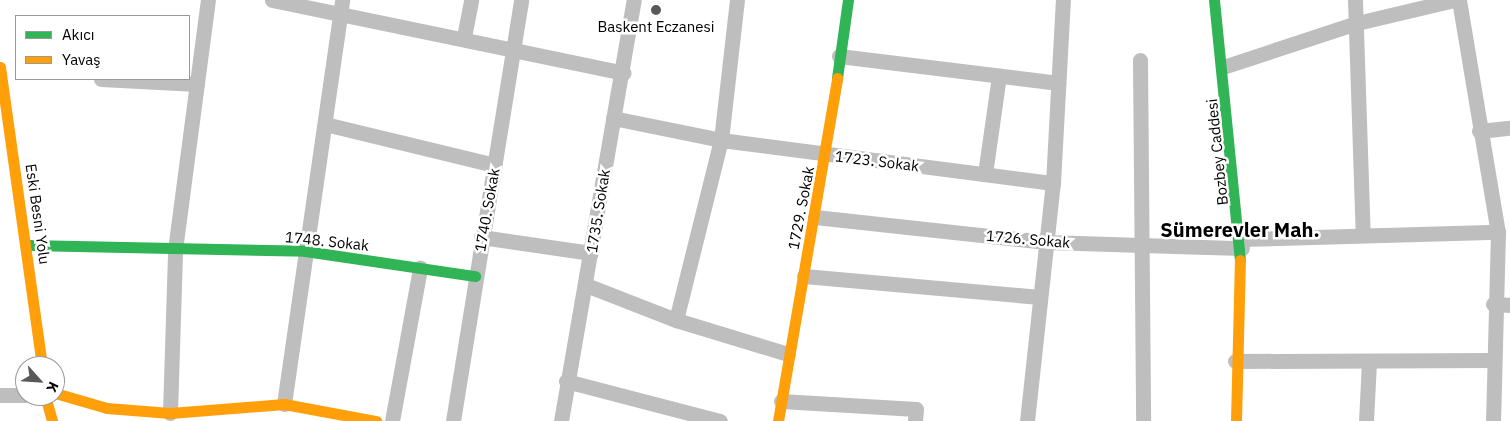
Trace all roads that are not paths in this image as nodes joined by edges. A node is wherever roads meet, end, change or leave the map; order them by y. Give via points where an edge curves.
1 (208, 0) edge
2 (272, 0) edge
3 (471, 0) edge
4 (521, 0) edge
5 (634, 0) edge
6 (737, 0) edge
7 (845, 0) edge
8 (1063, 0) edge
9 (1214, 0) edge
10 (1355, 0) edge
11 (1454, 0) edge
12 (1458, 0) edge
13 (341, 6) edge
14 (1357, 23) junction
15 (464, 37) junction
16 (513, 49) junction
17 (839, 56) junction
18 (1140, 60) dead end
19 (1223, 67) junction
20 (6, 71) edge
21 (624, 73) junction
22 (1000, 76) junction
23 (119, 80) edge
24 (1058, 83) junction
25 (197, 84) junction
26 (614, 118) junction
27 (325, 124) junction
28 (1510, 128) edge
29 (1479, 131) junction
30 (721, 140) junction
31 (826, 156) junction
32 (495, 165) junction
33 (985, 174) junction
34 (1053, 183) junction
35 (815, 217) junction
36 (1498, 232) junction
37 (1363, 235) junction
38 (481, 237) junction
39 (1048, 242) junction
40 (1241, 243) junction
41 (28, 245) junction
42 (1144, 246) junction
43 (175, 250) junction
44 (305, 251) junction
45 (591, 253) junction
46 (420, 268) junction
47 (475, 276) junction
48 (804, 276) junction
49 (586, 284) junction
50 (1040, 296) junction
51 (1493, 304) junction
52 (1510, 305) edge
53 (676, 320) junction
54 (788, 354) junction
55 (41, 356) edge
56 (1494, 360) junction
57 (1235, 361) junction
58 (1369, 361) junction
59 (566, 380) junction
60 (0, 396) edge
61 (15, 396) edge
62 (65, 396) edge
63 (781, 401) junction
64 (284, 404) junction
65 (48, 406) edge
66 (170, 413) junction
67 (915, 415) edge
68 (52, 421) edge
69 (376, 421) edge
70 (392, 421) edge
71 (453, 421) edge
72 (561, 421) edge
73 (720, 421) edge
74 (778, 421) edge
75 (1027, 421) edge
76 (1143, 421) edge
77 (1236, 421) edge
78 (1366, 421) edge
79 (1493, 421) edge

1 - 25 street
2 - 13 street
3 - 15 street
4 - 16 street, 1740. Sokak
5 - 21 street, 1735. Sokak
6 - 30 street
7 - 17 street, 1729. Sokak
8 - 24 street
9 - 19 street, Bozbey Caddesi
10 - 14 street
11 - 14 street
12 - 29 street
13 - 15 street
13 - 27 street
14 - 19 street
14 - 37 street
15 - 16 street
16 - 21 street
16 - 32 street, 1740. Sokak
17 - 22 street
17 - 31 street, 1729. Sokak
18 - 42 street
19 - 40 street, Bozbey Caddesi
20 - 41 street, Eski Besni Yolu
21 - 26 street, 1735. Sokak
22 - 24 street
22 - 33 street
23 - 25 street
24 - 34 street
25 - 43 street
26 - 30 street, 1723. Sokak
26 - 45 street, 1735. Sokak
27 - 32 street
27 - 44 street
28 - 29 street
29 - 36 street
30 - 31 street, 1723. Sokak
30 - 53 street
31 - 33 street, 1723. Sokak
31 - 35 street, 1729. Sokak
32 - 38 street, 1740. Sokak
33 - 34 street, 1723. Sokak
34 - 39 street
35 - 39 street, 1726. Sokak
35 - 48 street, 1729. Sokak
36 - 37 street, 1726. Sokak
36 - 51 street
37 - 40 street, 1726. Sokak
38 - 45 street
38 - 47 street, 1740. Sokak
39 - 42 street, 1726. Sokak
39 - 50 street
40 - 42 street, 1726. Sokak
40 - 57 street, Bozbey Caddesi
41 - 43 street, 1748. Sokak
41 - 55 street, Eski Besni Yolu
42 - 76 street
43 - 44 street, 1748. Sokak
43 - 66 street
44 - 46 street, 1748. Sokak
44 - 64 street
45 - 49 street, 1735. Sokak
46 - 47 street, 1748. Sokak
46 - 70 street
47 - 71 street, 1740. Sokak
48 - 50 street
48 - 54 street, 1729. Sokak
49 - 53 street
49 - 59 street, 1735. Sokak
50 - 75 street
51 - 52 street
51 - 56 street
53 - 54 street
54 - 63 street, 1729. Sokak
56 - 58 street
56 - 79 street
57 - 58 street
57 - 77 street, Bozbey Caddesi
58 - 78 street
59 - 72 street, 1735. Sokak
59 - 73 street
60 - 61 street
62 - 66 street via 107,408
63 - 67 street
63 - 74 street, 1729. Sokak
64 - 66 street
64 - 69 street
65 - 68 street

